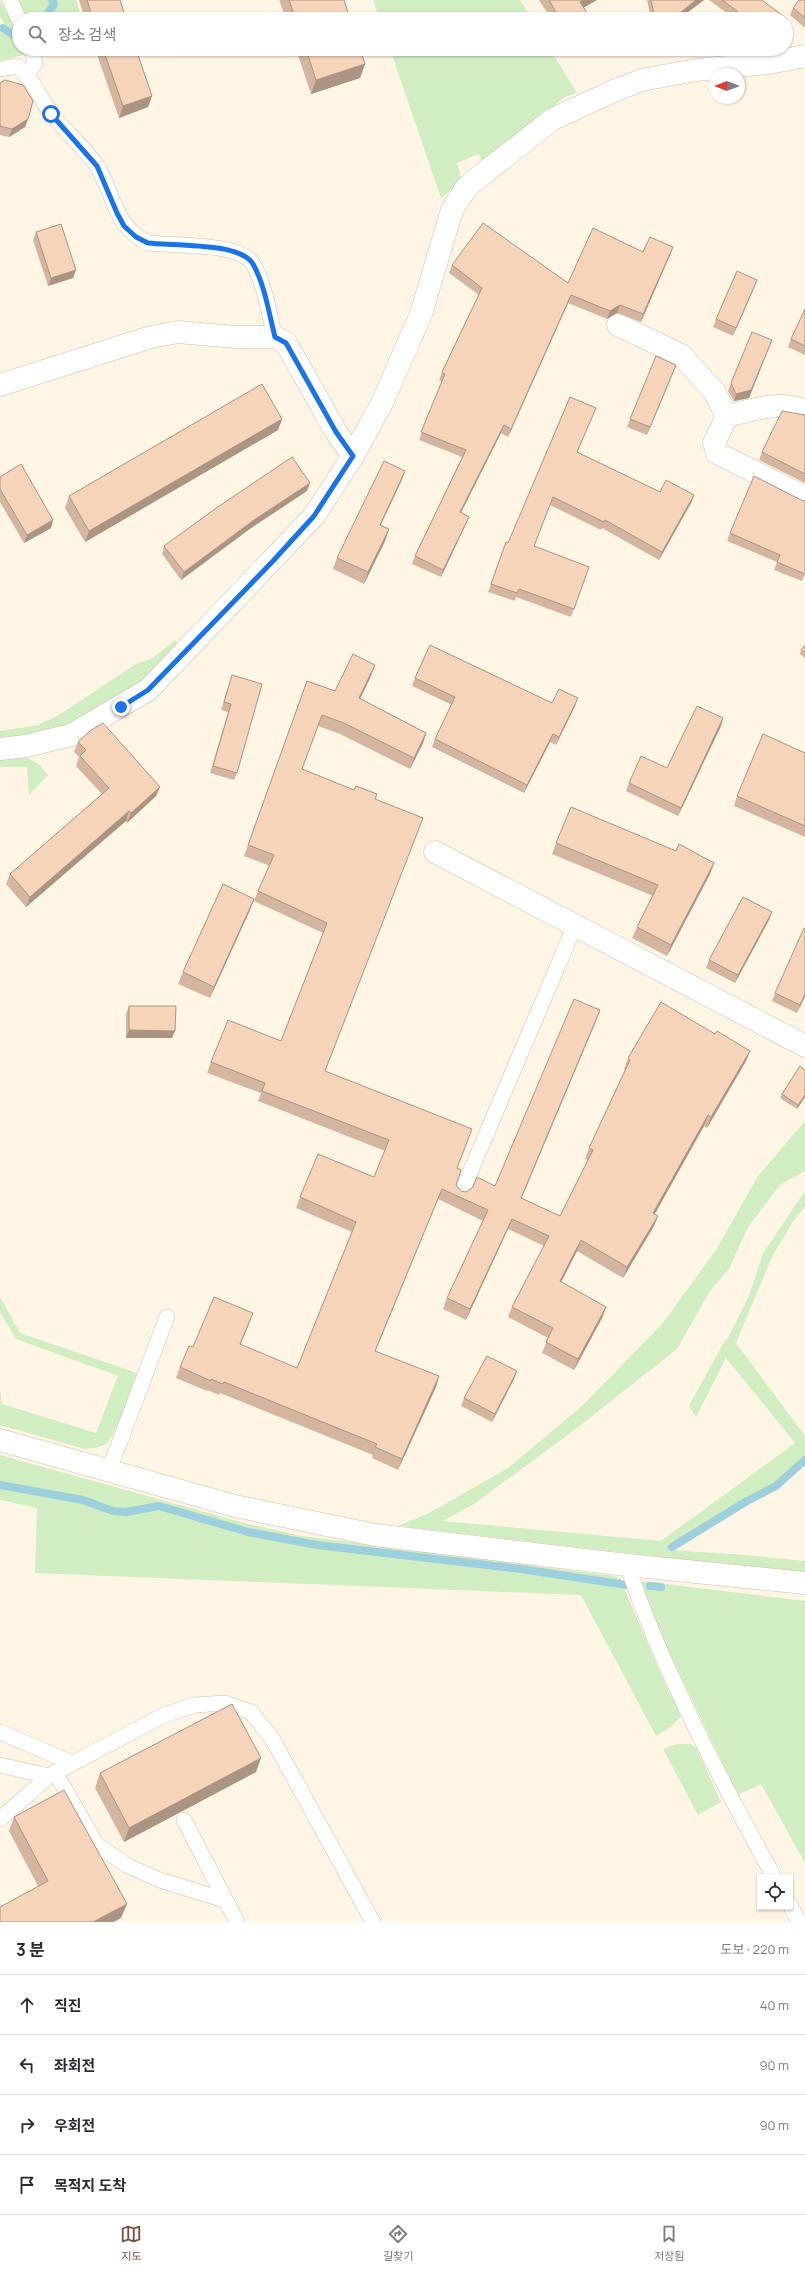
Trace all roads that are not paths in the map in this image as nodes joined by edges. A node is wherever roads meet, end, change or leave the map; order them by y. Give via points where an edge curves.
1 (10, 0) edge
2 (15, 12) edge
3 (34, 56) edge
4 (805, 56) edge
5 (0, 68) edge
6 (27, 74) junction
7 (618, 325) dead end
8 (275, 337) junction
9 (0, 385) edge
10 (805, 411) edge
11 (727, 416) junction
12 (353, 456) junction
13 (805, 497) edge
14 (0, 749) edge
15 (435, 852) dead end
16 (575, 925) junction
17 (805, 1046) edge
18 (461, 1194) edge
19 (167, 1317) dead end
20 (0, 1440) edge
21 (109, 1470) junction
22 (627, 1565) junction
23 (805, 1583) edge
24 (0, 1732) edge
25 (72, 1763) junction
26 (0, 1765) edge
27 (52, 1774) junction
28 (0, 1819) edge
29 (184, 1820) edge
30 (772, 1874) edge
31 (225, 1900) junction
32 (793, 1910) edge
33 (799, 1920) edge
34 (236, 1922) edge
35 (373, 1922) edge

1 - 2 lane
3 - 6 lane via 36,63
4 - 12 street via 769,63 696,70 642,80 616,90 552,119 466,188 452,210 421,314 382,403
5 - 6 lane via 17,66
6 - 8 lane via 51,114 97,166 124,226 136,237 154,244 226,248 253,263
7 - 11 street via 681,355 714,391
8 - 9 street via 236,337 178,332 151,336
8 - 12 street via 286,343 336,432
10 - 11 street via 782,406
11 - 13 street via 714,443 717,453
12 - 14 street via 314,516 148,690 71,735 31,745
15 - 16 street
16 - 17 street
16 - 18 lane
19 - 21 lane
20 - 21 street
21 - 22 street via 235,1506 360,1533
22 - 23 street
22 - 30 lane via 647,1624 736,1808
24 - 25 lane
25 - 27 lane
25 - 35 lane via 164,1715 195,1705 225,1703 251,1712 273,1740
26 - 27 lane
27 - 28 lane
27 - 31 lane via 97,1845 128,1866 160,1880
29 - 31 lane
31 - 34 lane
32 - 33 lane

